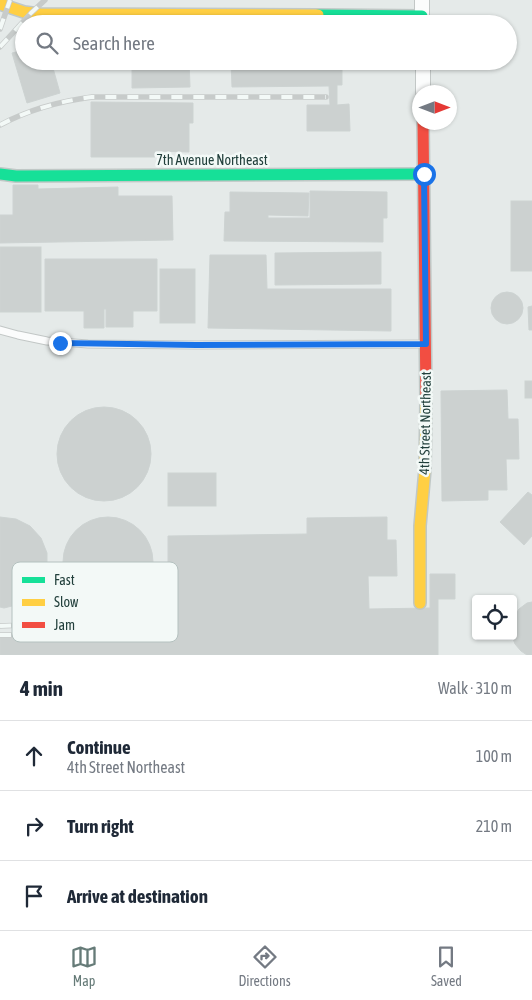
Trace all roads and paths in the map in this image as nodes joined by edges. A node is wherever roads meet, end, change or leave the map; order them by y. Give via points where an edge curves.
1 (422, 0) edge
2 (0, 4) edge
3 (104, 15) edge
4 (422, 15) edge
5 (422, 70) edge
6 (423, 85) edge
7 (423, 130) edge
8 (0, 174) edge
9 (424, 174) junction
10 (0, 330) edge
11 (426, 344) junction
12 (420, 603) dead end

1 - 4 street
2 - 3 street via 40,14
5 - 6 street
7 - 9 street, 4th Street Northeast
8 - 9 street, 7th Avenue Northeast
9 - 11 street, 4th Street Northeast
10 - 11 lane via 47,342 88,344
11 - 12 street, 4th Street Northeast

